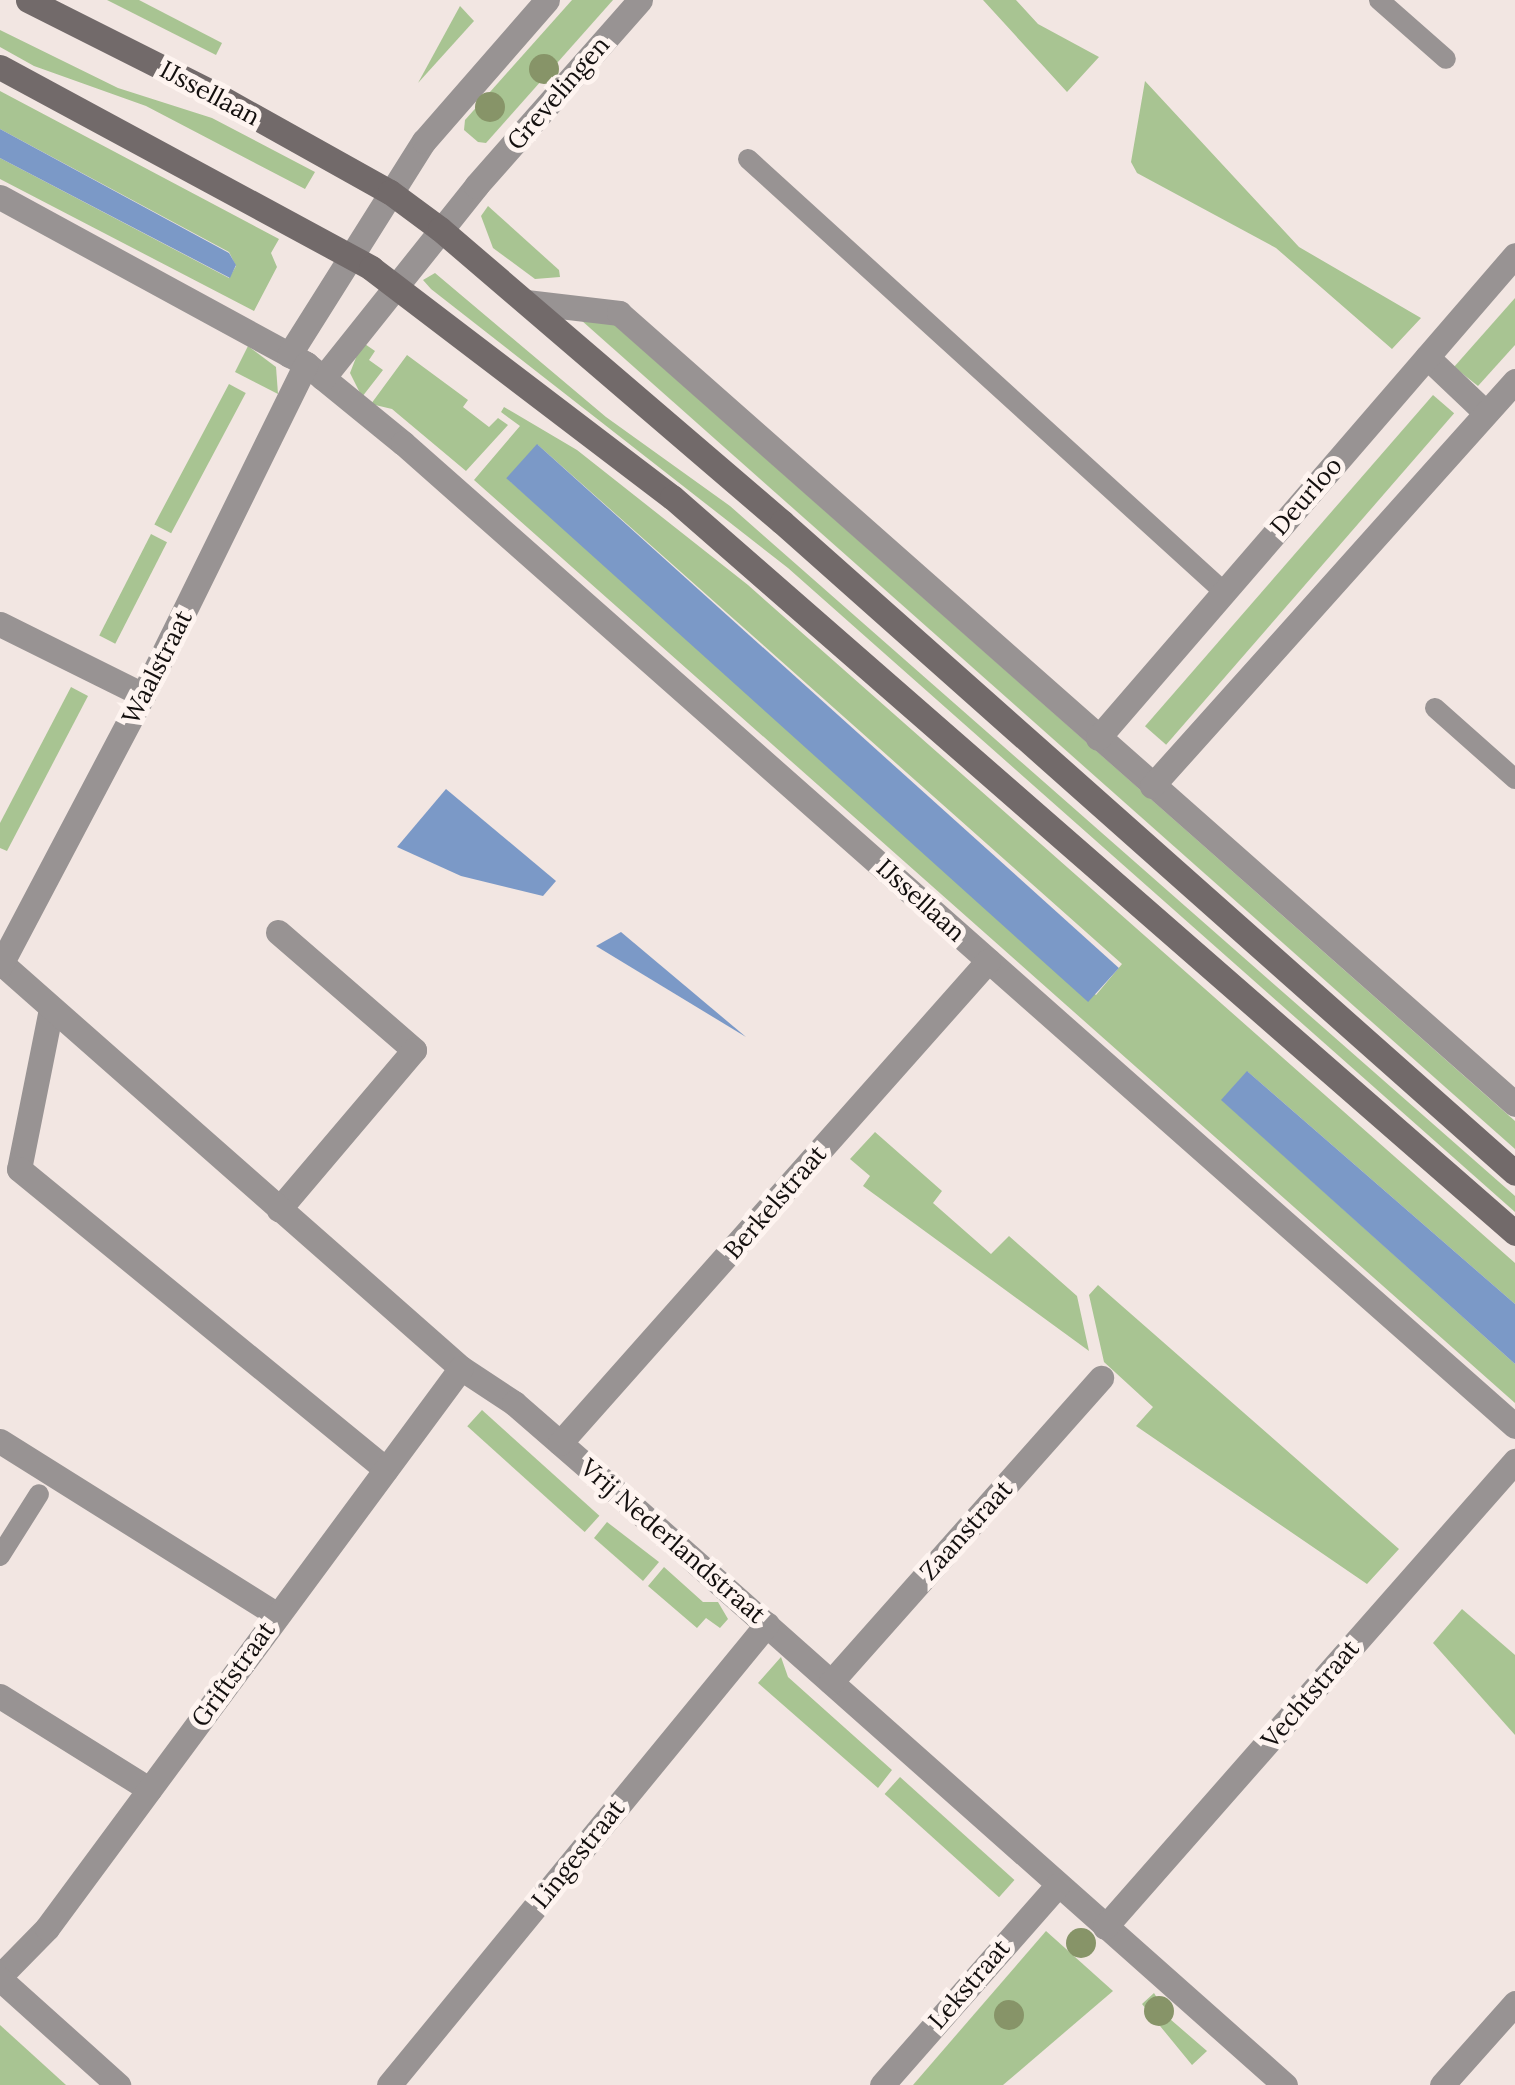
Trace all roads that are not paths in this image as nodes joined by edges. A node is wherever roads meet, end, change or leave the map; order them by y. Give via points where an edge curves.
1 (28, 0) edge
2 (547, 0) edge
3 (640, 0) edge
4 (1380, 0) edge
5 (1446, 59) dead end
6 (0, 66) edge
7 (748, 158) dead end
8 (390, 192) junction
9 (0, 197) edge
10 (440, 229) junction
11 (350, 255) junction
12 (1515, 255) edge
13 (395, 286) junction
14 (526, 302) junction
15 (1427, 356) junction
16 (306, 366) junction
17 (1515, 381) edge
18 (1486, 413) junction
19 (1224, 592) junction
20 (0, 624) edge
21 (143, 696) junction
22 (1435, 708) dead end
23 (1098, 738) junction
24 (1515, 779) edge
25 (1152, 786) junction
26 (278, 932) dead end
27 (988, 961) junction
28 (1, 964) edge
29 (51, 1009) junction
30 (1515, 1104) edge
31 (1515, 1173) edge
32 (279, 1209) junction
33 (1515, 1233) edge
34 (461, 1368) junction
35 (1101, 1378) dead end
36 (1515, 1426) edge
37 (0, 1441) edge
38 (560, 1443) junction
39 (1515, 1461) edge
40 (386, 1469) junction
41 (39, 1494) dead end
42 (0, 1556) edge
43 (277, 1615) junction
44 (767, 1624) junction
45 (831, 1682) junction
46 (0, 1696) edge
47 (149, 1788) junction
48 (1058, 1886) junction
49 (1105, 1927) junction
50 (0, 1978) edge
51 (1515, 2003) edge
52 (118, 2085) edge
53 (389, 2085) edge
54 (882, 2085) edge
55 (1286, 2085) edge
56 (1442, 2085) edge

1 - 8 main road, IJssellaan
2 - 8 street via 424,141
3 - 10 street, Grevelingen
4 - 5 lane
6 - 11 main road
7 - 19 lane
8 - 10 main road, IJssellaan
8 - 11 street
9 - 16 street, IJssellaan
10 - 13 street
10 - 14 main road, IJssellaan
11 - 13 main road
11 - 16 street
12 - 15 street, Deurloo
13 - 16 street
13 - 33 main road via 743,554
14 - 23 street via 619,313
14 - 31 main road, IJssellaan
15 - 18 street
15 - 19 street, Deurloo
16 - 21 street, Waalstraat
16 - 27 street, IJssellaan
17 - 18 street
18 - 25 street
19 - 23 street, Deurloo
20 - 21 street
21 - 28 street, Waalstraat
22 - 24 lane
23 - 25 street
25 - 30 street
26 - 32 street via 414,1050
27 - 36 street, IJssellaan
27 - 38 street, Berkelstraat
28 - 29 street, Vrij Nederlandstraat
29 - 32 street, Vrij Nederlandstraat
29 - 40 street via 19,1169
32 - 34 street, Vrij Nederlandstraat
34 - 38 street, Vrij Nederlandstraat
34 - 40 street, Griftstraat
35 - 45 street, Zaanstraat
37 - 43 street
38 - 44 street, Vrij Nederlandstraat
39 - 49 street, Vechtstraat
40 - 43 street, Griftstraat
41 - 42 lane
43 - 47 street, Griftstraat
44 - 45 street, Vrij Nederlandstraat
44 - 53 street, Lingestraat
45 - 48 street, Vrij Nederlandstraat
46 - 47 street
47 - 50 street, Griftstraat via 47,1928
48 - 49 street, Vrij Nederlandstraat
48 - 54 street, Lekstraat
49 - 55 street, Vrij Nederlandstraat
50 - 52 street
51 - 56 street

